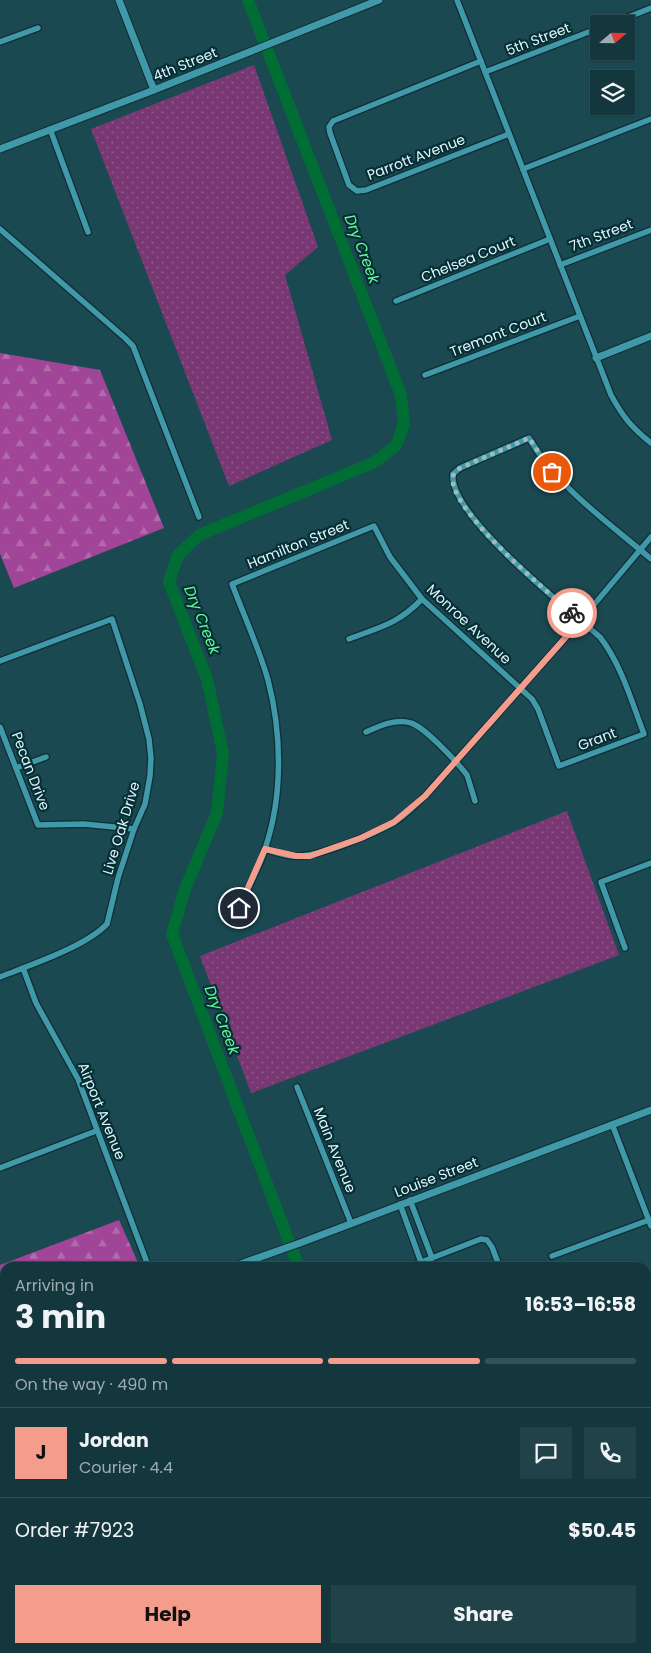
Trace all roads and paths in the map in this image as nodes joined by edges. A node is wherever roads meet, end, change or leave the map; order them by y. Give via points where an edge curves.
1 (119, 0) edge
2 (379, 0) edge
3 (457, 0) edge
4 (651, 8) edge
5 (634, 15) edge
6 (38, 28) dead end
7 (590, 31) edge
8 (0, 42) edge
9 (481, 61) junction
10 (485, 72) junction
11 (154, 90) junction
12 (651, 119) edge
13 (50, 130) junction
14 (509, 134) junction
15 (0, 149) edge
16 (523, 169) junction
17 (0, 229) edge
18 (651, 230) edge
19 (88, 232) dead end
20 (550, 239) junction
21 (560, 265) junction
22 (396, 301) dead end
23 (580, 316) junction
24 (651, 336) edge
25 (596, 358) junction
26 (425, 375) dead end
27 (651, 444) edge
28 (199, 517) dead end
29 (374, 526) joint
30 (651, 537) edge
31 (640, 550) junction
32 (651, 559) edge
33 (422, 599) junction
34 (581, 620) junction
35 (349, 639) dead end
36 (0, 661) edge
37 (520, 688) junction
38 (0, 727) edge
39 (366, 732) dead end
40 (46, 757) dead end
41 (456, 762) junction
42 (559, 766) joint
43 (16, 768) junction
44 (475, 801) dead end
45 (134, 828) junction
46 (265, 849) junction
47 (651, 864) edge
48 (236, 923) dead end
49 (625, 948) dead end
50 (23, 968) junction
51 (0, 977) edge
52 (296, 1087) dead end
53 (651, 1110) edge
54 (612, 1124) junction
55 (96, 1131) junction
56 (0, 1168) edge
57 (410, 1200) junction
58 (400, 1204) junction
59 (351, 1223) junction
60 (650, 1223) edge
61 (552, 1256) dead end
62 (432, 1258) junction
63 (147, 1262) edge
64 (246, 1262) edge
65 (421, 1262) joint
66 (498, 1262) edge

1 - 11 street
2 - 11 street, 4th Street
3 - 9 street
4 - 5 street
6 - 8 street
7 - 10 street, 5th Street
9 - 10 street
9 - 14 street, Parrott Avenue via 333,121 330,133 350,185 357,190 366,190
10 - 14 street
11 - 13 street, 4th Street
12 - 16 street
13 - 15 street, 4th Street
13 - 19 street
14 - 16 street
16 - 20 street
17 - 28 street via 133,346
18 - 21 street, 7th Street
20 - 21 street
20 - 22 street, Chelsea Court
21 - 23 street
23 - 25 street
23 - 26 street, Tremont Court
24 - 25 street
25 - 27 street via 624,418
29 - 33 street, Monroe Avenue via 390,557
29 - 46 street, Hamilton Street via 232,584 274,705 278,765 273,816
30 - 31 street
31 - 32 street
31 - 34 street
31 - 34 street via 567,488 529,438 453,474 454,487 464,506 490,538
33 - 35 street via 397,621
33 - 37 street, Monroe Avenue
34 - 37 street
34 - 42 street, Grant via 600,637 614,657 644,734
36 - 45 street, Live Oak Drive via 112,619 149,739 150,776 145,804
37 - 41 street
37 - 42 street, Monroe Avenue via 538,709
38 - 43 street, Pecan Drive
39 - 41 street via 393,722 411,722
40 - 43 street
41 - 44 street via 467,776
41 - 46 street via 425,796 394,822 361,838 310,856
43 - 45 street, Pecan Drive via 38,825
45 - 50 street, Live Oak Drive via 107,924 78,944
46 - 48 street via 239,908
47 - 49 street via 601,882
50 - 51 street, Live Oak Drive
50 - 55 street, Airport Avenue via 36,1003 78,1079
52 - 59 street, Main Avenue
53 - 54 street, Louise Street
54 - 57 street, Louise Street
54 - 60 street
55 - 56 street
55 - 63 street, Airport Avenue
57 - 58 street, Louise Street
57 - 62 street
58 - 59 street, Louise Street
58 - 65 street
59 - 64 street, Louise Street
60 - 61 street
62 - 65 street
62 - 66 street via 481,1239 492,1246

